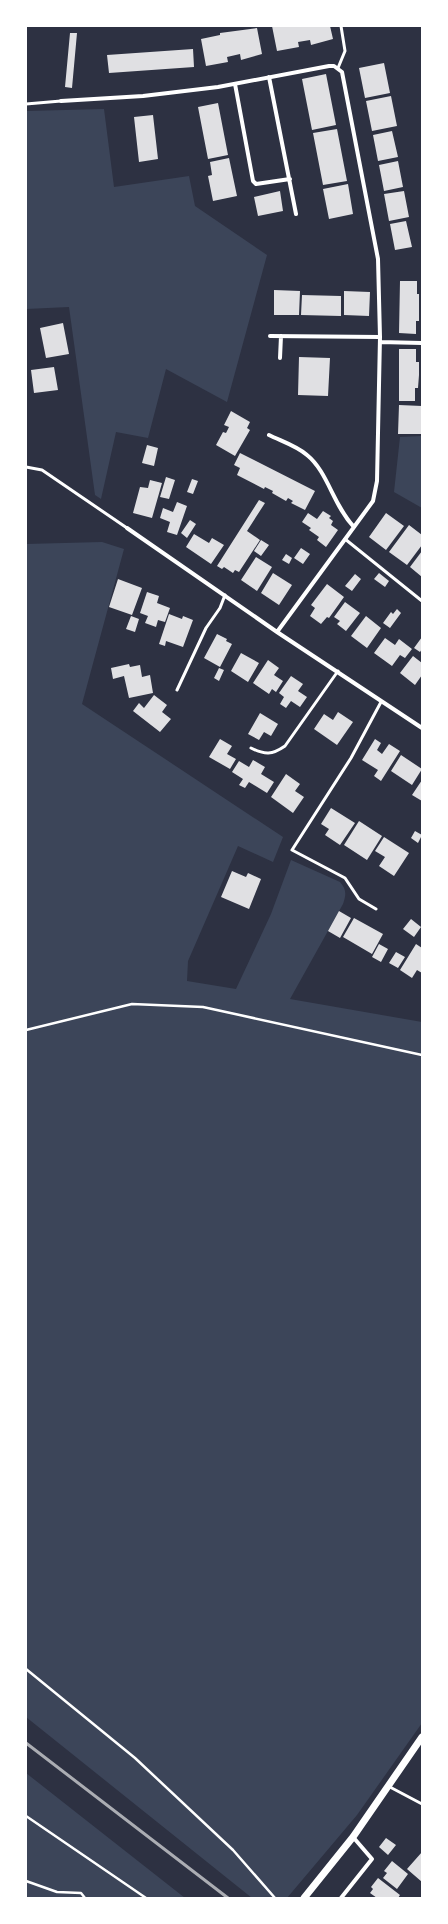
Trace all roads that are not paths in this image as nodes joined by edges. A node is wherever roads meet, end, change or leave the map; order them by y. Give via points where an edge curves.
1 (341, 26) edge
2 (338, 68) junction
3 (269, 77) junction
4 (236, 84) junction
5 (61, 101) joint
6 (26, 104) edge
7 (290, 180) junction
8 (296, 214) dead end
9 (270, 336) dead end
10 (281, 336) junction
11 (380, 340) junction
12 (422, 343) edge
13 (280, 358) dead end
14 (269, 435) dead end
15 (26, 467) edge
16 (354, 527) junction
17 (127, 528) joint
18 (345, 539) junction
19 (225, 595) junction
20 (422, 601) edge
21 (277, 632) junction
22 (338, 671) junction
23 (177, 690) dead end
24 (381, 702) junction
25 (422, 728) edge
26 (251, 748) dead end
27 (376, 909) dead end
28 (422, 1737) edge
29 (388, 1786) junction
30 (422, 1804) edge
31 (353, 1838) junction
32 (304, 1898) edge
33 (341, 1898) edge

1 - 2 lane via 345,52
2 - 3 street via 329,66
2 - 11 street via 343,78 375,234 379,276
3 - 4 street
3 - 7 street
4 - 5 street via 143,96
4 - 7 street via 253,181 263,185
5 - 6 lane
7 - 8 street
9 - 10 street
10 - 11 street
10 - 13 street
11 - 12 street
11 - 16 street via 376,490 373,501
14 - 16 street via 307,454 320,468 339,510
15 - 17 lane via 42,470
16 - 18 street
17 - 19 street
18 - 20 lane
18 - 21 street
19 - 21 street
19 - 23 lane via 220,608 206,628
21 - 22 street
22 - 24 street
22 - 26 lane via 285,746 275,753 268,754
24 - 25 street
24 - 27 lane via 351,758 292,850 345,878 359,899
28 - 29 street
29 - 30 lane
29 - 31 street
31 - 32 street
31 - 33 street via 372,1859

